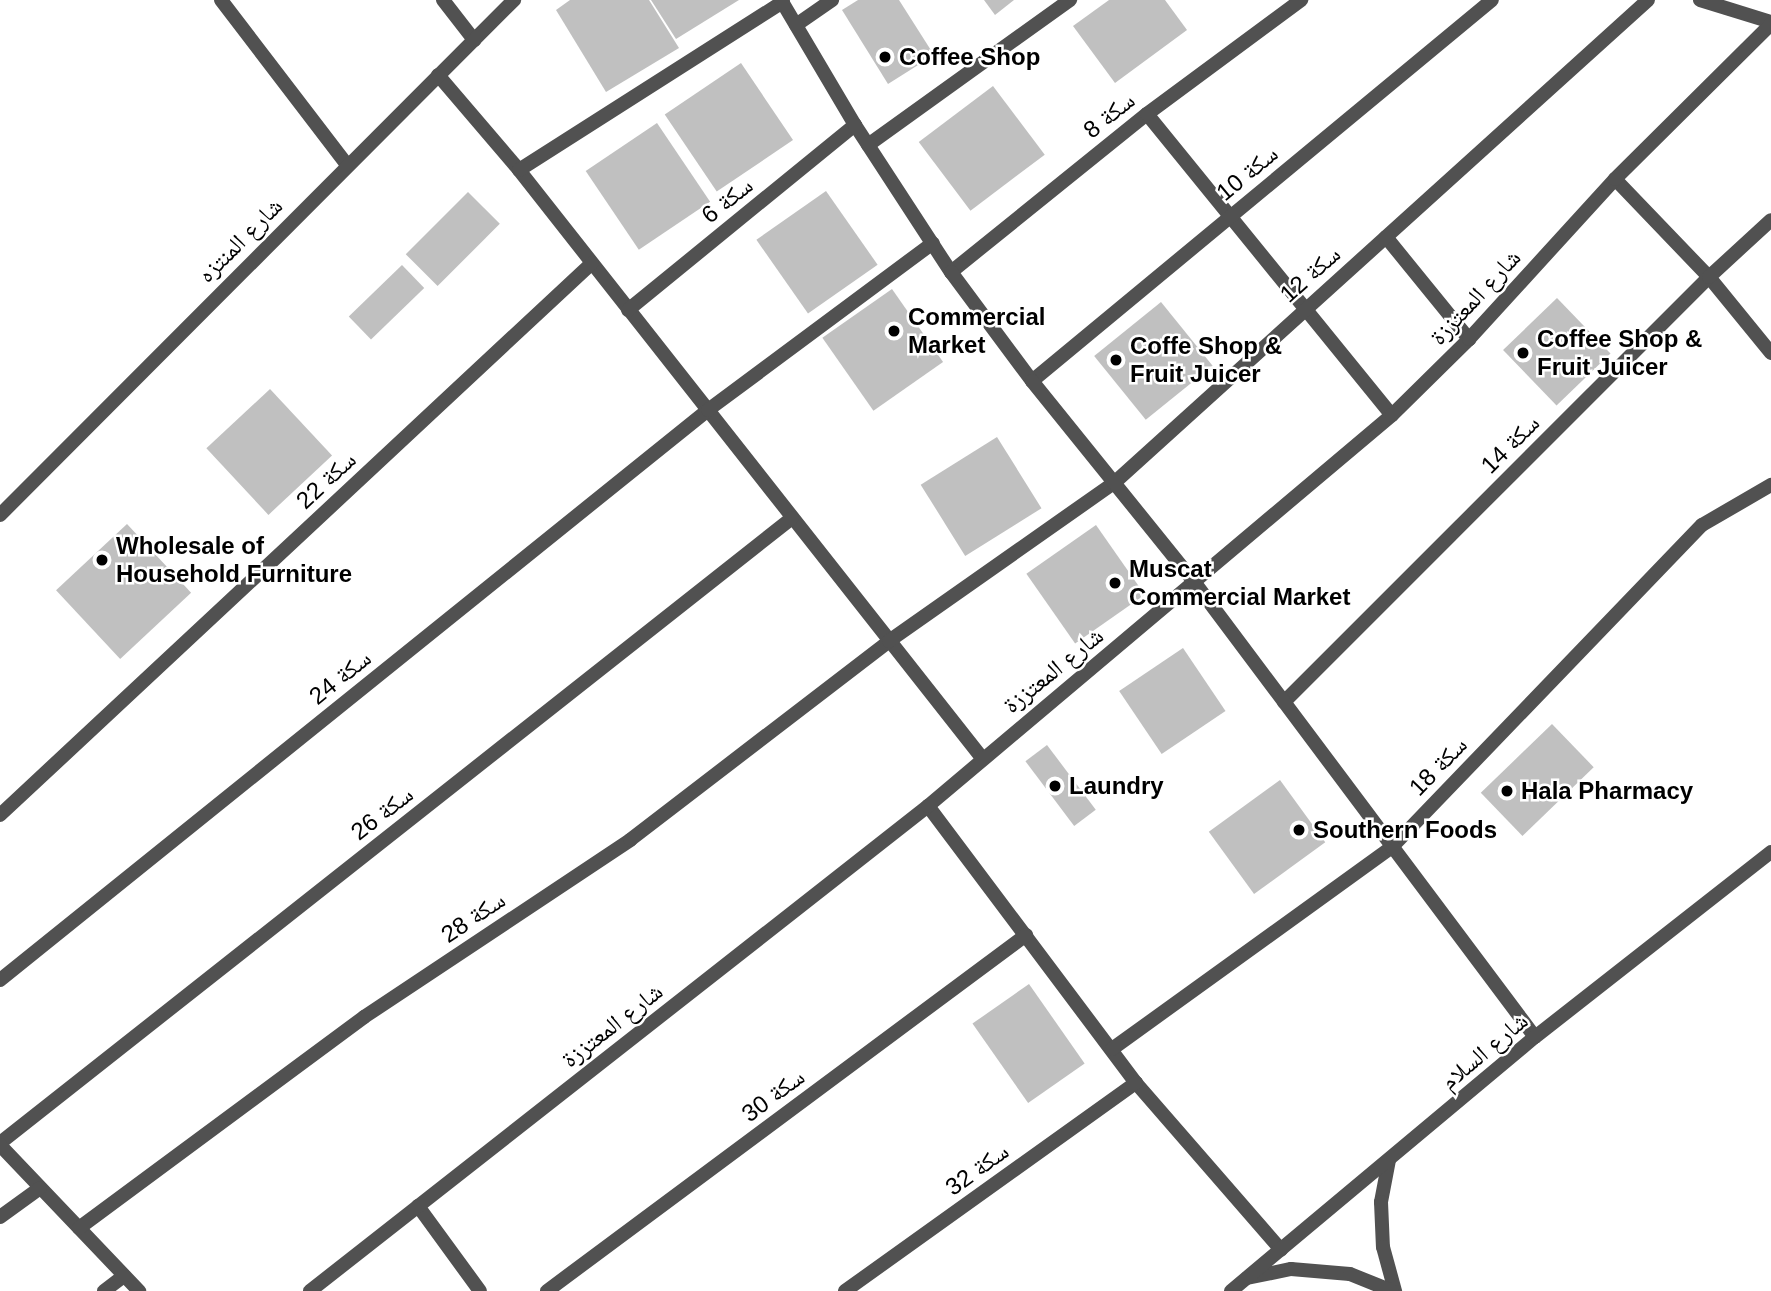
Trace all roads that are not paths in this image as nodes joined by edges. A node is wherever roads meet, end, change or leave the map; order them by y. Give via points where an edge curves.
1 (221, 0) edge
2 (443, 0) edge
3 (514, 0) edge
4 (832, 0) edge
5 (1070, 0) edge
6 (1301, 0) edge
7 (1492, 0) edge
8 (1648, 0) edge
9 (1700, 0) edge
10 (782, 1) edge
11 (1771, 23) edge
12 (796, 25) junction
13 (474, 40) junction
14 (438, 75) junction
15 (1147, 114) junction
16 (855, 125) junction
17 (868, 145) junction
18 (347, 164) junction
19 (519, 170) junction
20 (1615, 179) junction
21 (1231, 215) junction
22 (1771, 220) edge
23 (1386, 237) junction
24 (933, 243) junction
25 (592, 263) junction
26 (951, 271) junction
27 (1709, 276) junction
28 (1307, 308) junction
29 (628, 310) junction
30 (1469, 339) junction
31 (1771, 353) edge
32 (1032, 381) junction
33 (708, 410) junction
34 (1392, 415) junction
35 (1114, 483) junction
36 (1771, 485) edge
37 (0, 515) edge
38 (792, 518) junction
39 (1195, 583) junction
40 (889, 641) junction
41 (1284, 702) junction
42 (982, 758) junction
43 (928, 806) junction
44 (0, 816) edge
45 (1392, 846) junction
46 (1771, 852) edge
47 (1026, 934) junction
48 (0, 980) edge
49 (1535, 1037) junction
50 (1112, 1049) junction
51 (1136, 1083) junction
52 (0, 1144) edge
53 (1389, 1160) junction
54 (40, 1188) junction
55 (418, 1206) junction
56 (0, 1217) edge
57 (79, 1228) junction
58 (1281, 1250) junction
59 (124, 1276) junction
60 (1247, 1278) junction
61 (104, 1291) edge
62 (139, 1291) edge
63 (310, 1291) edge
64 (480, 1291) edge
65 (547, 1291) edge
66 (845, 1291) edge
67 (1231, 1291) edge
68 (1394, 1291) edge

1 - 18 street
2 - 13 street
3 - 13 street, شارع المنتزه
4 - 12 street
5 - 17 street
6 - 15 street, سكة 8
7 - 21 street, سكة 10
8 - 23 street, سكة 12
9 - 11 street
10 - 12 street
10 - 19 street
11 - 20 street, شارع المعتززة
12 - 16 street
13 - 14 street, شارع المنتزه
14 - 18 street, شارع المنتزه
14 - 19 street
15 - 21 street
15 - 26 street, سكة 8
16 - 17 street
16 - 29 street, سكة 6
17 - 24 street
18 - 37 street, شارع المنتزه
19 - 25 street
20 - 27 street
20 - 30 street, شارع المعتززة
21 - 28 street
21 - 32 street, سكة 10
22 - 27 street, سكة 14
23 - 28 street, سكة 12
23 - 30 street
24 - 26 street
24 - 33 street, سكة 24
25 - 29 street
25 - 44 street, سكة 22
26 - 32 street
27 - 31 street
27 - 41 street, سكة 14
28 - 34 street
28 - 35 street, سكة 12
29 - 33 street
30 - 34 street, شارع المعتززة
32 - 35 street
33 - 38 street
33 - 48 street, سكة 24
34 - 39 street, شارع المعتززة
35 - 39 street
35 - 40 street, سكة 12
36 - 45 street, سكة 18 via 1702,524
38 - 40 street
38 - 52 street, سكة 26
39 - 41 street
39 - 42 street, شارع المعتززة
40 - 42 street
40 - 57 street, سكة 28 via 630,839 365,1017
41 - 45 street
42 - 43 street, شارع المعتززة
43 - 47 street
43 - 55 street, شارع المعتززة
45 - 49 street
45 - 50 street, سكة 18
46 - 49 street, شارع السلام
47 - 50 street
47 - 65 street, سكة 30
49 - 53 street, شارع السلام
50 - 51 street
51 - 58 street
51 - 66 street, سكة 32
52 - 54 street
53 - 58 street, شارع السلام
53 - 68 street via 1381,1202 1382,1247
54 - 56 street
54 - 57 street
55 - 63 street, شارع المعتززة
55 - 64 street
57 - 59 street
58 - 60 street, شارع السلام
59 - 61 street
59 - 62 street
60 - 67 street, شارع السلام
60 - 68 street via 1291,1269 1350,1273

